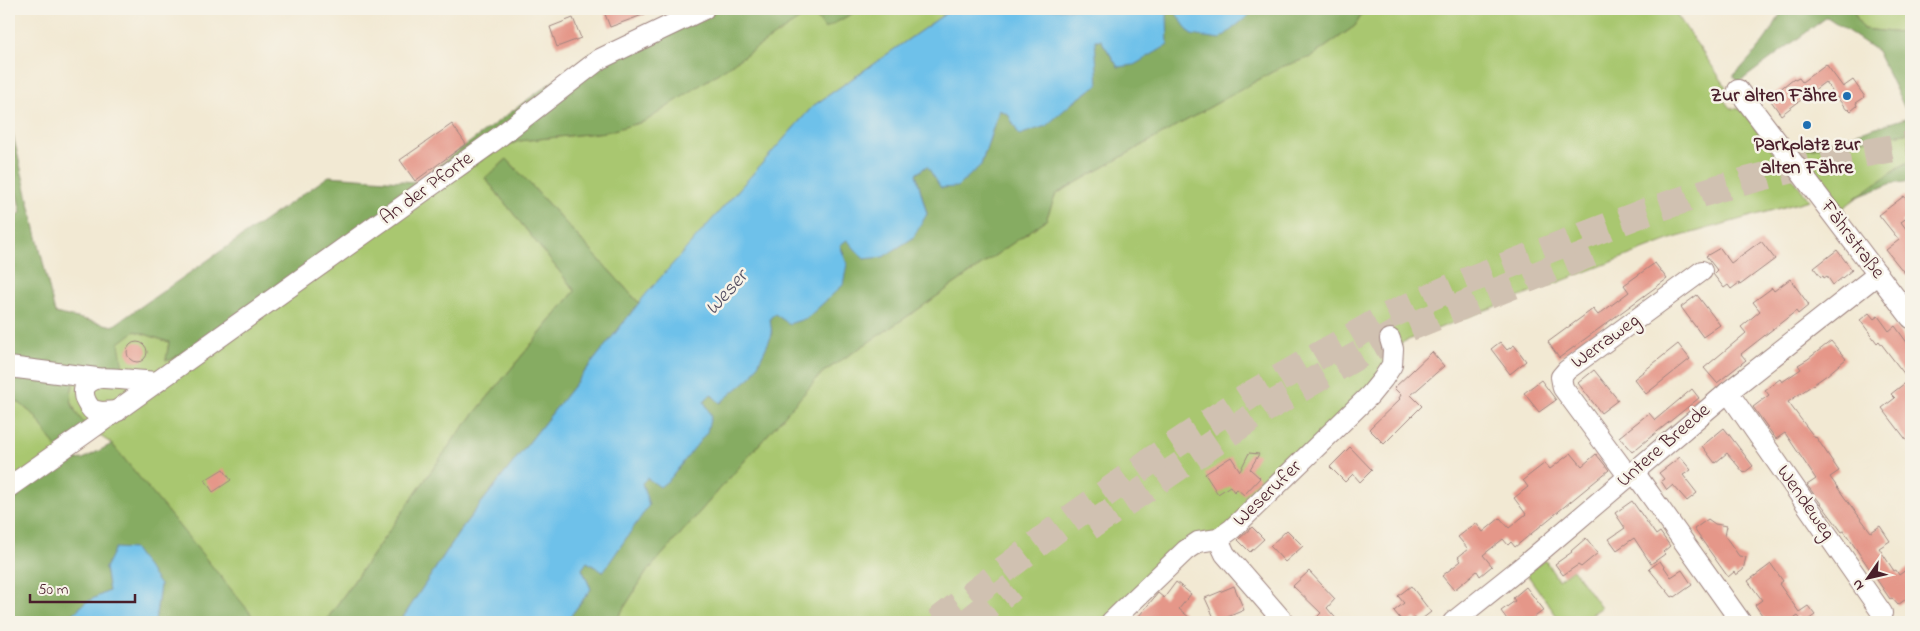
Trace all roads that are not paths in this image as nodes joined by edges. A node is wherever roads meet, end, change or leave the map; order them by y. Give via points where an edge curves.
1 (704, 9) edge
2 (1738, 90) dead end
3 (1702, 272) dead end
4 (1878, 274) junction
5 (1911, 318) edge
6 (1390, 339) dead end
7 (9, 367) edge
8 (97, 378) junction
9 (157, 382) junction
10 (1728, 392) junction
11 (118, 410) junction
12 (1632, 474) junction
13 (9, 487) edge
14 (1218, 539) junction
15 (1882, 613) dead end
16 (1111, 622) edge
17 (1284, 622) edge
18 (1453, 622) edge
19 (1741, 622) edge

1 - 9 street, An der Pforte via 600,59 495,140
2 - 4 street, Fährstraße
3 - 12 street, Werraweg via 1561,377 1563,388
4 - 5 street, Fährstraße
4 - 10 street, Untere Breede
6 - 14 street, Weserufer via 1392,365 1378,385 1232,530
7 - 8 street
8 - 9 street
8 - 11 street via 83,392 85,402 92,410
9 - 11 street, An der Pforte
10 - 12 street, Untere Breede
10 - 15 street, Wendeweg
11 - 13 street, An der Pforte
12 - 18 street, Untere Breede
12 - 19 street
14 - 16 street, Weserufer via 1198,542 1186,550
14 - 17 street via 1225,554

